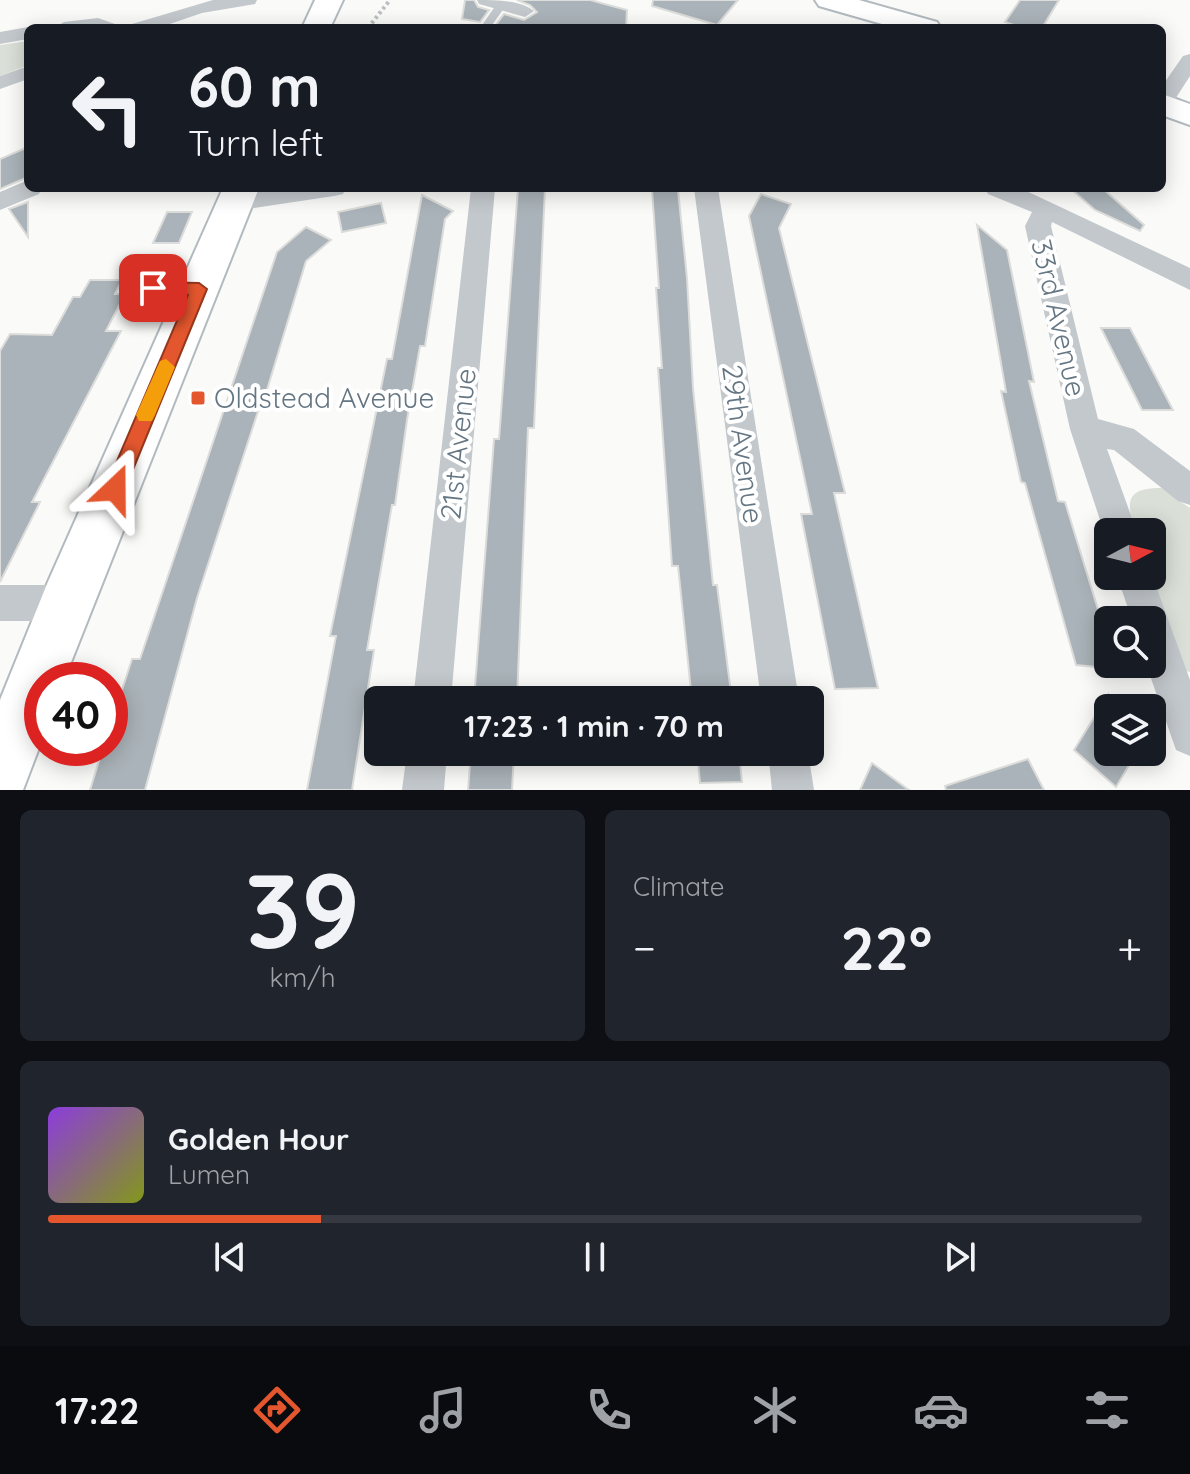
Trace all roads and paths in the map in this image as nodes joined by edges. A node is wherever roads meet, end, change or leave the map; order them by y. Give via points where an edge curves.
1 (248, 0) edge
2 (329, 0) edge
3 (390, 0) edge
4 (829, 0) edge
5 (494, 2) edge
6 (525, 11) dead end
7 (151, 24) edge
8 (318, 24) edge
9 (371, 24) edge
10 (486, 24) edge
11 (913, 24) edge
12 (24, 34) edge
13 (0, 38) edge
14 (1190, 60) edge
15 (24, 74) edge
16 (0, 83) edge
17 (1166, 97) edge
18 (1166, 105) edge
19 (1190, 115) edge
20 (24, 191) edge
21 (286, 192) edge
22 (483, 192) edge
23 (707, 192) edge
24 (1010, 192) edge
25 (238, 196) edge
26 (1030, 198) edge
27 (0, 202) edge
28 (1190, 280) edge
29 (153, 288) dead end
30 (199, 289) junction
31 (1085, 429) junction
32 (1190, 490) edge
33 (1115, 518) edge
34 (0, 603) edge
35 (66, 603) junction
36 (1166, 666) edge
37 (433, 686) edge
38 (778, 686) edge
39 (1190, 736) edge
40 (426, 766) edge
41 (790, 766) edge
42 (0, 773) edge
43 (423, 790) edge
44 (793, 790) edge

1 - 7 street via 199,8
2 - 8 street
3 - 9 path
4 - 11 street
5 - 6 street
5 - 10 lane
12 - 13 street
14 - 17 street
15 - 16 street
18 - 19 street
20 - 27 street
21 - 25 street
22 - 37 street, 21st Avenue
23 - 38 street, 29th Avenue
24 - 26 street
25 - 30 street
26 - 28 street
26 - 31 street, 33rd Avenue
29 - 30 lane
30 - 35 street
31 - 32 street, 33rd Avenue via 1123,439
31 - 33 street, 33rd Avenue
34 - 35 street
35 - 42 street
36 - 39 street
40 - 43 street
41 - 44 street

